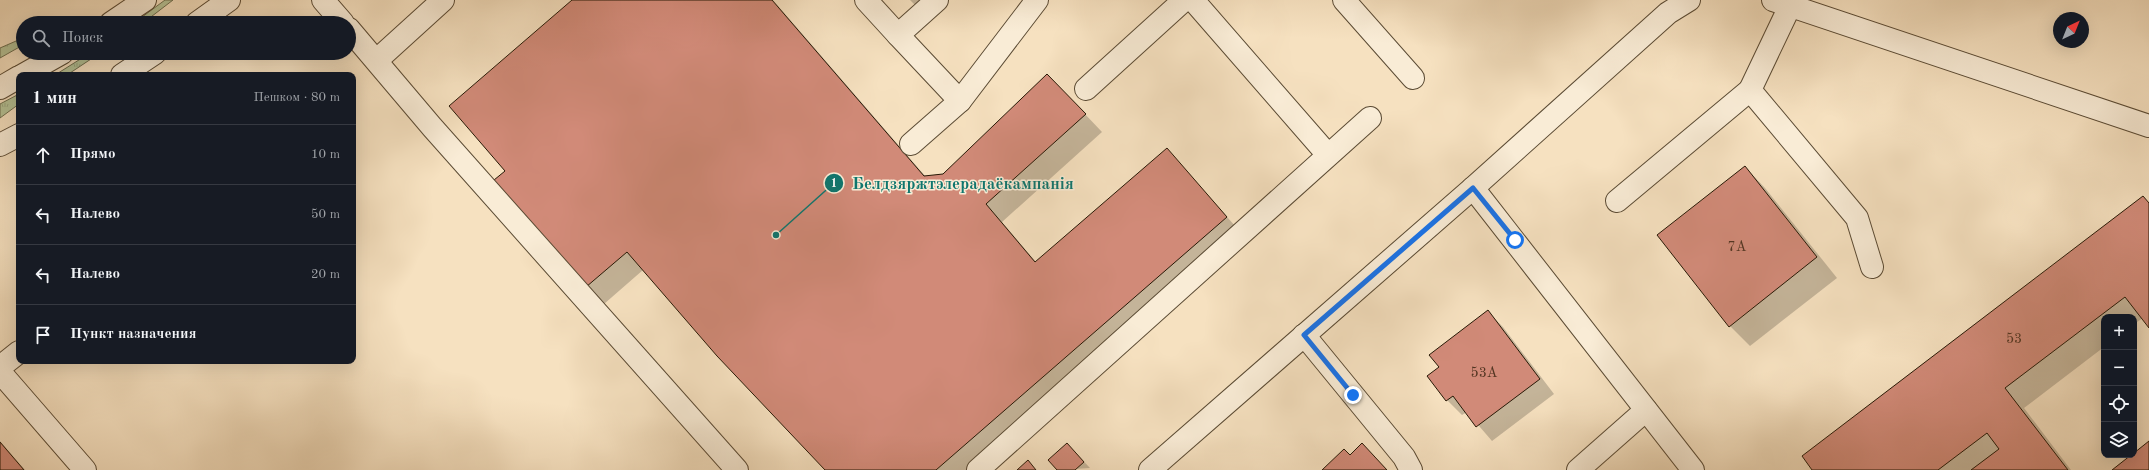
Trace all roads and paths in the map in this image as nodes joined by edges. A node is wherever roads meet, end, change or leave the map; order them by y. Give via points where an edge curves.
1 (145, 0) edge
2 (229, 0) edge
3 (323, 0) edge
4 (443, 0) edge
5 (866, 0) edge
6 (937, 0) edge
7 (1037, 0) edge
8 (1184, 0) edge
9 (1193, 0) edge
10 (1344, 0) edge
11 (1690, 0) edge
12 (1782, 3) edge
13 (121, 16) edge
14 (207, 16) edge
15 (337, 16) edge
16 (898, 35) junction
17 (356, 37) edge
18 (50, 60) edge
19 (144, 60) edge
20 (377, 60) junction
21 (28, 72) edge
22 (126, 72) edge
23 (1413, 78) dead end
24 (16, 79) edge
25 (0, 88) edge
26 (1086, 89) dead end
27 (1750, 90) junction
28 (960, 101) junction
29 (1370, 118) dead end
30 (2149, 126) edge
31 (16, 137) edge
32 (911, 144) dead end
33 (0, 145) edge
34 (1328, 155) junction
35 (1473, 188) junction
36 (1617, 201) dead end
37 (1872, 267) dead end
38 (1304, 335) junction
39 (16, 354) edge
40 (0, 367) edge
41 (0, 372) edge
42 (1646, 410) junction
43 (85, 470) edge
44 (738, 470) edge
45 (978, 470) edge
46 (1150, 470) edge
47 (1411, 470) edge
48 (1578, 470) edge
49 (1693, 470) edge

1 - 13 street
2 - 14 street
3 - 15 street
4 - 20 street
5 - 16 street
6 - 16 street
7 - 28 street
8 - 26 street
9 - 34 street
10 - 23 street
11 - 35 street via 1668,13
12 - 27 street
12 - 30 street
16 - 28 street
17 - 20 street
18 - 21 street
19 - 22 street
20 - 44 street via 432,127
24 - 25 street
27 - 36 street
27 - 37 street via 1857,218
28 - 32 street
29 - 34 street
31 - 33 street
34 - 45 street
35 - 38 street
35 - 42 street
38 - 46 street
38 - 47 street via 1404,457
39 - 40 street
41 - 43 street
42 - 48 street
42 - 49 street

